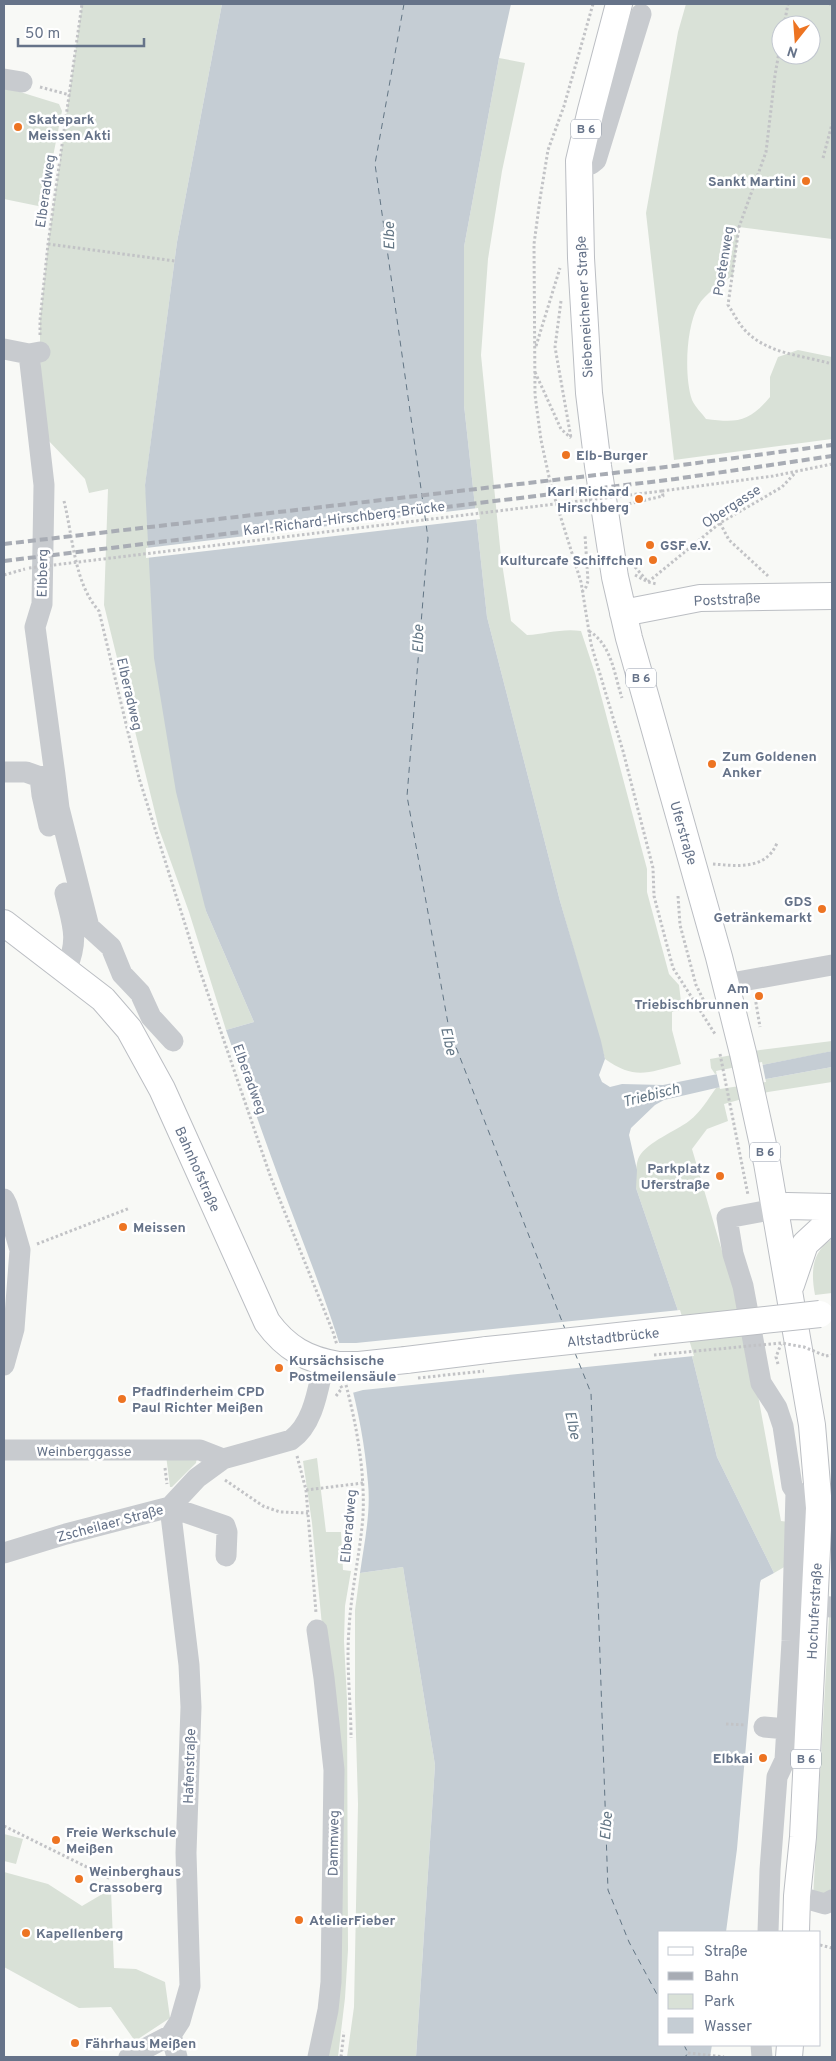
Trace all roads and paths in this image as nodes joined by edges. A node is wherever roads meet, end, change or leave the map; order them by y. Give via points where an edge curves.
1 (82, 4) edge
2 (593, 4) edge
3 (630, 9) edge
4 (777, 65) edge
5 (13, 81) edge
6 (70, 95) junction
7 (832, 124) edge
8 (823, 158) dead end
9 (48, 244) junction
10 (175, 261) dead end
11 (563, 264) dead end
12 (4, 349) edge
13 (535, 349) junction
14 (34, 353) junction
15 (832, 364) edge
16 (535, 372) junction
17 (571, 438) dead end
18 (832, 464) edge
19 (797, 471) junction
20 (662, 491) junction
21 (630, 504) dead end
22 (67, 513) dead end
23 (720, 523) junction
24 (585, 528) dead end
25 (4, 575) edge
26 (648, 582) dead end
27 (582, 592) junction
28 (790, 596) junction
29 (832, 596) edge
30 (624, 613) junction
31 (589, 631) junction
32 (623, 701) dead end
33 (4, 772) edge
34 (48, 776) junction
35 (777, 843) dead end
36 (692, 862) junction
37 (678, 892) dead end
38 (4, 923) edge
39 (832, 965) edge
40 (66, 970) junction
41 (726, 984) junction
42 (755, 995) dead end
43 (172, 1041) dead end
44 (740, 1048) junction
45 (740, 1098) junction
46 (4, 1199) edge
47 (832, 1207) edge
48 (130, 1208) dead end
49 (763, 1211) junction
50 (832, 1219) edge
51 (20, 1250) junction
52 (790, 1291) junction
53 (826, 1313) edge
54 (832, 1355) edge
55 (406, 1360) joint
56 (336, 1364) junction
57 (778, 1364) dead end
58 (4, 1365) edge
59 (291, 1440) junction
60 (4, 1450) edge
61 (163, 1451) junction
62 (224, 1469) junction
63 (825, 1474) edge
64 (364, 1483) junction
65 (306, 1490) junction
66 (170, 1507) junction
67 (308, 1513) junction
68 (4, 1553) edge
69 (226, 1556) dead end
70 (823, 1606) edge
71 (317, 1630) joint
72 (341, 1653) dead end
73 (764, 1727) dead end
74 (787, 1729) junction
75 (4, 1826) edge
76 (111, 1879) dead end
77 (797, 1896) junction
78 (832, 1900) edge
79 (768, 1931) edge
80 (796, 1931) edge
81 (171, 2035) junction
82 (688, 2053) dead end
83 (129, 2057) edge
84 (177, 2057) edge
85 (318, 2057) edge
86 (724, 2057) edge

1 - 6 path, Elberadweg
2 - 13 path via 548,150 534,244
3 - 30 main road, Siebeneichener Straße / B 6 via 590,110 579,161 580,258 589,393 615,577
4 - 15 path, Poetenweg via 766,152 739,227 728,305 743,329 768,347
5 - 6 path
6 - 9 path, Elberadweg
7 - 8 path
9 - 10 path
9 - 14 path, Elberadweg
11 - 13 path
12 - 14 street
13 - 16 path
14 - 34 street, Elbberg via 44,485 42,604 35,627
16 - 17 path via 561,429
16 - 27 path via 534,394 541,440
18 - 19 path
19 - 20 path, Karl-Richard-Hirschberg-Brücke
19 - 23 path, Obergasse via 782,487
20 - 21 path via 663,496
20 - 25 path, Karl-Richard-Hirschberg-Brücke, bridge via 29,568
22 - 56 path, Elberadweg via 79,572 91,602 99,611 139,778 196,959 271,1178 333,1332
23 - 26 path, Obergasse
23 - 28 path via 729,540
24 - 27 path via 588,581
27 - 31 path
28 - 29 main road, Poststraße
28 - 30 main road, Poststraße via 700,598
30 - 36 main road, Uferstraße / B 6
31 - 32 path via 602,641 607,651
31 - 37 path via 653,868 654,896 673,968 715,1034 707,1006 696,985 680,924
33 - 34 street
34 - 40 street, Elbberg via 42,795 74,933 74,953
34 - 43 street via 89,927 111,947 122,974 140,993 151,1016
35 - 36 path via 766,858 746,866
36 - 41 main road, Uferstraße / B 6
38 - 40 main road, Bahnhofstraße
39 - 41 street
40 - 56 main road, Bahnhofstraße via 103,999 129,1029 162,1088 267,1322 277,1336 295,1351
41 - 44 main road, Uferstraße / B 6
42 - 44 path via 760,1028
44 - 45 main road, B 6
44 - 45 path
45 - 49 path
45 - 49 main road, B 6 via 767,1163
46 - 51 street
47 - 49 main road via 787,1206
48 - 51 path
49 - 52 main road, B 6
49 - 74 street via 727,1218 761,1383 780,1417 792,1486 796,1492
50 - 52 main road via 805,1244
51 - 58 street via 14,1330
52 - 63 main road, Hochuferstraße / B 6
53 - 55 main road, Altstadtbrücke, bridge
54 - 57 path, bridge via 781,1343 776,1357
55 - 56 main road, Bahnhofstraße, bridge
56 - 59 street via 298,1436
56 - 64 path, Elberadweg via 354,1414
59 - 62 street, Zscheilaer Straße
59 - 65 path
60 - 61 street, Weinberggasse
61 - 62 street, Weinberggasse via 200,1450
61 - 66 path
62 - 66 street, Zscheilaer Straße via 197,1478
62 - 67 path via 263,1506 280,1512
63 - 70 main road, Hochuferstraße / B 6 via 819,1508
64 - 65 path
64 - 72 path, Elberadweg via 347,1659
65 - 67 path
66 - 68 street, Zscheilaer Straße
66 - 69 street via 225,1526
66 - 81 street, Hafenstraße via 190,1707 186,1853 190,1986 180,2021
67 - 71 path
70 - 77 main road, Hochuferstraße / B 6
71 - 85 street, Dammweg via 334,1770 332,1982
73 - 74 street
74 - 79 street via 786,1760 777,1777
75 - 76 path
77 - 78 street via 825,1904
77 - 80 main road, Hochuferstraße / B 6
81 - 83 street
81 - 84 street
82 - 86 path

